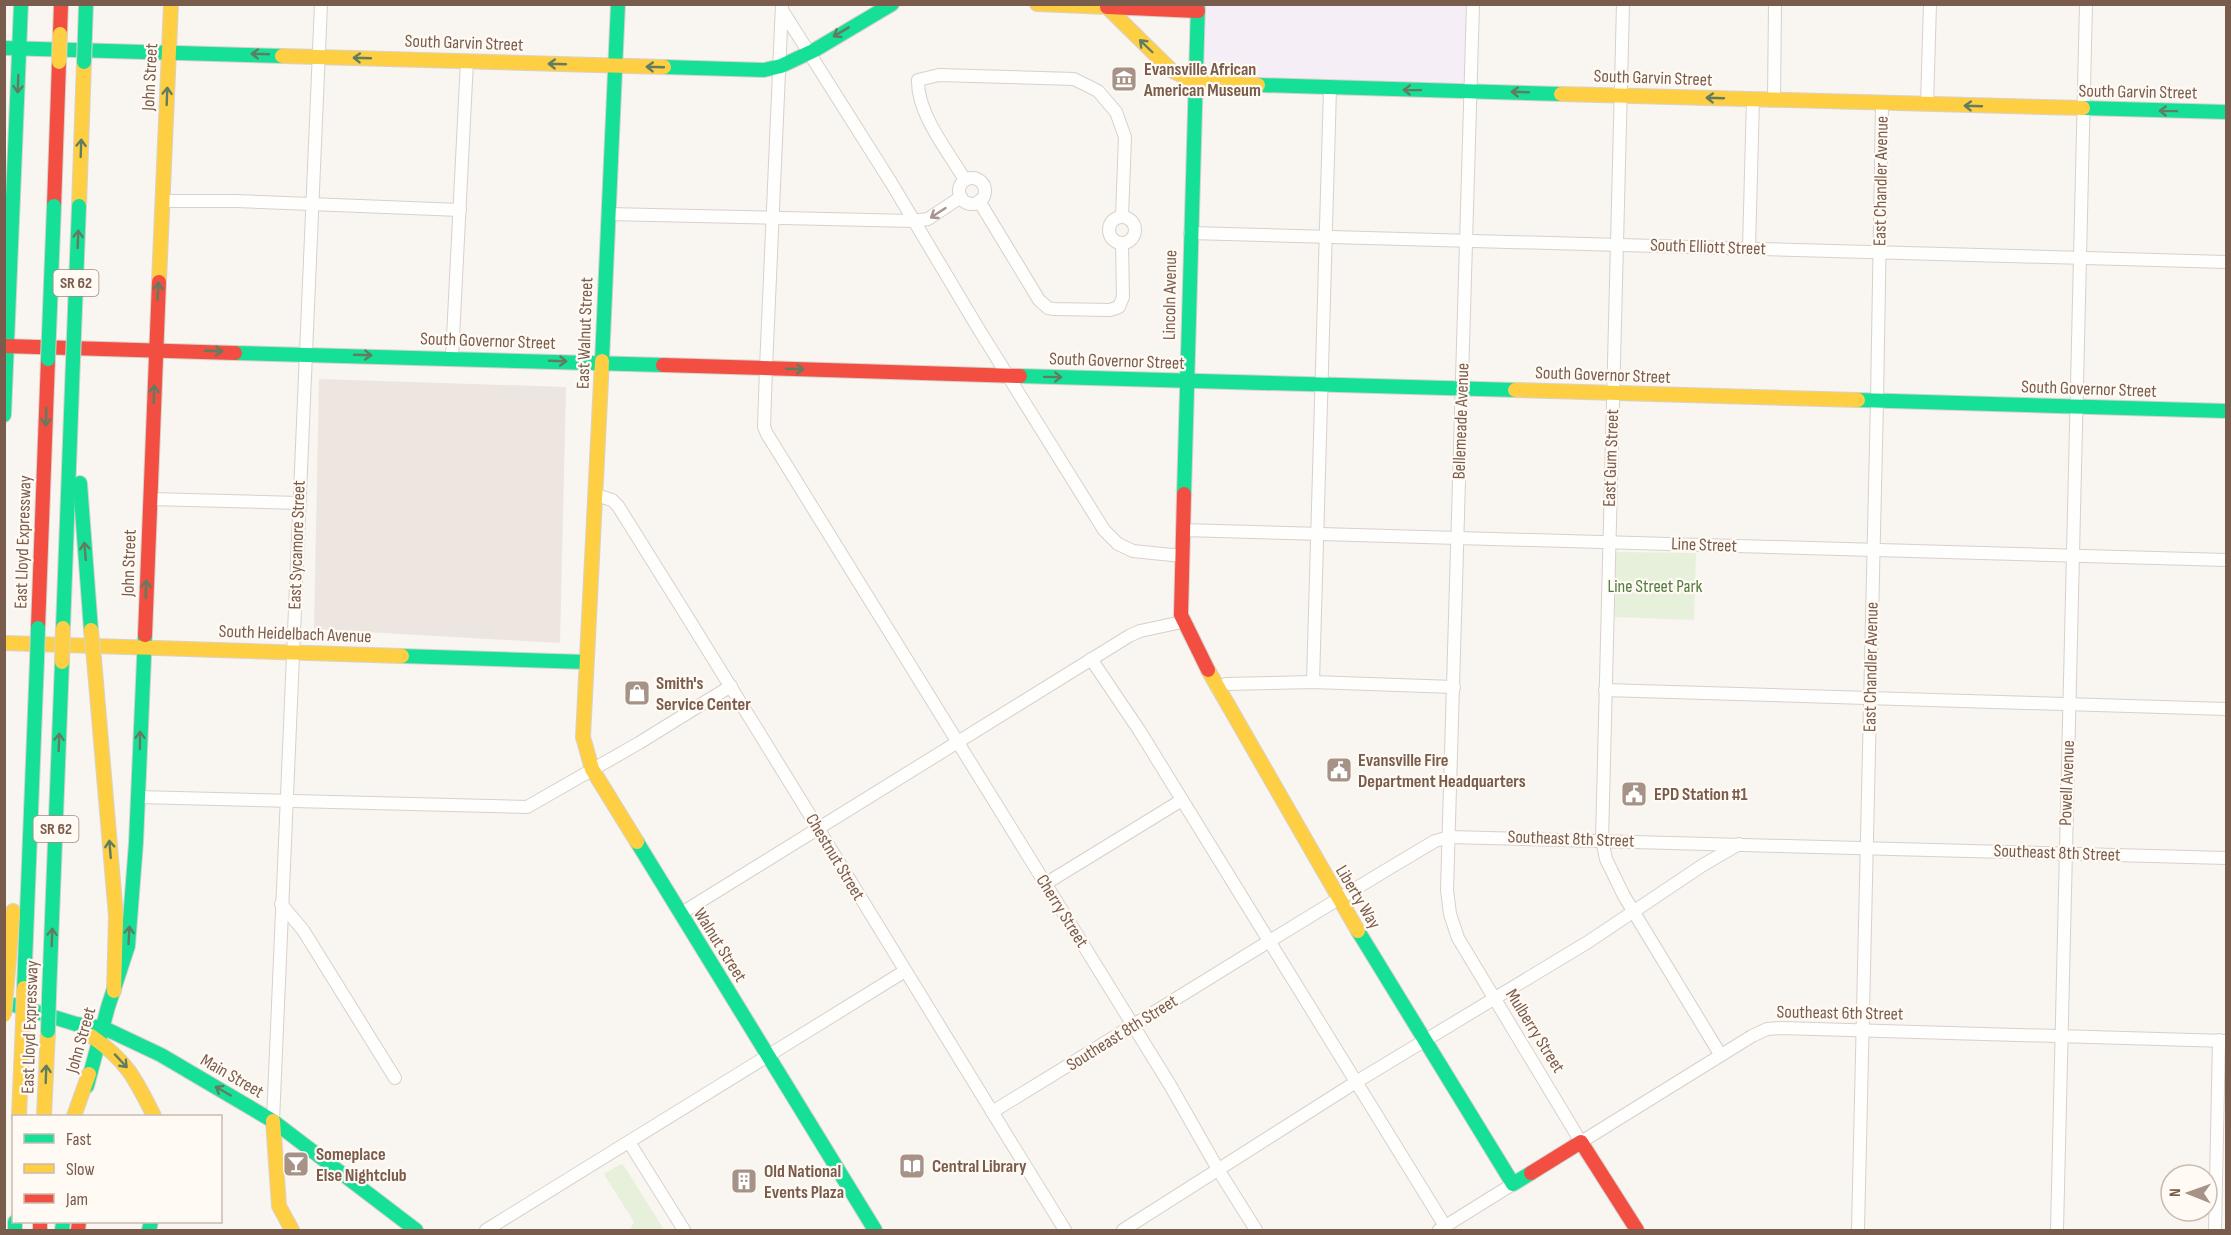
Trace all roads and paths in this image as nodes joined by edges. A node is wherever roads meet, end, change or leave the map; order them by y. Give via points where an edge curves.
1 (21, 4) edge
2 (61, 4) edge
3 (86, 4) edge
4 (171, 4) edge
5 (321, 4) edge
6 (618, 4) edge
7 (892, 4) edge
8 (1037, 4) edge
9 (1473, 4) edge
10 (1623, 4) edge
11 (1775, 4) edge
12 (1930, 4) edge
13 (2086, 4) edge
14 (1047, 5) edge
15 (782, 7) edge
16 (1107, 7) junction
17 (1198, 8) edge
18 (12, 48) edge
19 (169, 52) junction
20 (809, 52) junction
21 (318, 57) junction
22 (467, 61) junction
23 (615, 66) junction
24 (778, 67) junction
25 (1195, 82) junction
26 (1330, 88) junction
27 (1471, 91) junction
28 (1621, 95) junction
29 (1753, 99) junction
30 (1774, 100) junction
31 (1882, 104) junction
32 (1927, 104) junction
33 (2082, 109) junction
34 (2226, 112) edge
35 (965, 180) junction
36 (961, 197) junction
37 (163, 201) junction
38 (979, 201) junction
39 (312, 205) junction
40 (460, 210) junction
41 (608, 214) junction
42 (1122, 216) junction
43 (772, 219) junction
44 (913, 221) junction
45 (1190, 233) junction
46 (1326, 236) junction
47 (1467, 241) junction
48 (1122, 243) junction
49 (1617, 244) junction
50 (1749, 248) junction
51 (1880, 252) junction
52 (2079, 258) junction
53 (2226, 262) edge
54 (6, 346) edge
55 (156, 349) junction
56 (305, 353) junction
57 (452, 357) junction
58 (603, 363) junction
59 (766, 368) junction
60 (1009, 376) junction
61 (72, 378) junction
62 (1186, 380) junction
63 (1322, 386) junction
64 (1462, 389) junction
65 (1613, 393) junction
66 (1877, 401) junction
67 (2076, 406) junction
68 (2226, 411) edge
69 (4, 415) edge
70 (596, 495) junction
71 (150, 499) junction
72 (298, 503) junction
73 (1182, 530) junction
74 (1317, 534) junction
75 (1458, 537) junction
76 (1608, 542) junction
77 (1874, 550) junction
78 (1182, 556) junction
79 (2073, 556) junction
80 (2226, 560) edge
81 (1182, 622) junction
82 (4, 643) edge
83 (144, 648) junction
84 (292, 652) junction
85 (1091, 659) junction
86 (585, 662) junction
87 (1313, 682) junction
88 (731, 686) junction
89 (1454, 687) junction
90 (1217, 688) junction
91 (1605, 690) junction
92 (1870, 698) junction
93 (2069, 704) junction
94 (2226, 709) edge
95 (957, 743) junction
96 (592, 769) junction
97 (31, 785) junction
98 (138, 797) junction
99 (1182, 800) junction
100 (286, 802) junction
101 (818, 829) junction
102 (1450, 837) junction
103 (1602, 840) junction
104 (1739, 844) junction
105 (1867, 847) junction
106 (2065, 854) junction
107 (2226, 858) edge
108 (1045, 884) junction
109 (1340, 897) junction
110 (281, 904) junction
111 (1633, 912) junction
112 (680, 914) junction
113 (1270, 942) junction
114 (905, 971) junction
115 (114, 991) junction
116 (1494, 999) junction
117 (4, 1002) edge
118 (4, 1015) edge
119 (76, 1024) junction
120 (1133, 1025) junction
121 (104, 1028) junction
122 (1863, 1030) junction
123 (2061, 1036) junction
124 (2223, 1040) edge
125 (1425, 1041) junction
126 (99, 1043) junction
127 (1720, 1054) junction
128 (767, 1056) junction
129 (88, 1074) junction
130 (395, 1078) dead end
131 (1356, 1082) junction
132 (992, 1112) junction
133 (19, 1115) edge
134 (44, 1115) edge
135 (74, 1115) edge
136 (82, 1115) edge
137 (154, 1115) edge
138 (273, 1121) junction
139 (629, 1142) junction
140 (1581, 1142) junction
141 (1219, 1171) junction
142 (1513, 1184) junction
143 (1441, 1228) edge
144 (291, 1230) edge
145 (416, 1230) edge
146 (486, 1230) edge
147 (684, 1230) edge
148 (875, 1230) edge
149 (1065, 1230) edge
150 (1123, 1230) edge
151 (1256, 1230) edge
152 (1637, 1230) edge
153 (1858, 1230) edge
154 (2057, 1230) edge
155 (2215, 1230) edge

1 - 18 main road
2 -> 97 main road, East Lloyd Expressway / SR 62, bridge
61 -> 3 main road, East Lloyd Expressway / SR 62, bridge
4 - 19 main road, John Street
5 - 21 street, East Sycamore Street
6 - 23 main road, East Walnut Street
7 -> 20 main road, South Garvin Street
8 - 14 main road
9 - 27 street, Bellemeade Avenue
10 - 28 street, East Gum Street
11 - 30 street
12 - 32 street
13 - 33 street, Powell Avenue
14 - 16 main road
15 - 20 street
15 - 24 street, Cherry Street
16 - 17 main road
25 -> 16 main road, South Garvin Street via 1171,70
17 - 25 main road, Lincoln Avenue
18 - 19 main road, South Garvin Street
18 -> 54 main road
21 -> 19 main road, South Garvin Street
37 -> 19 main road, John Street
20 - 24 main road, South Garvin Street
20 - 44 street
22 -> 21 main road, South Garvin Street
21 - 39 street, East Sycamore Street
23 -> 22 main road, South Garvin Street
22 - 40 street
24 -> 23 main road, South Garvin Street via 764,70
23 - 41 main road, East Walnut Street
24 - 43 street, Cherry Street
25 - 26 main road, South Garvin Street
25 - 45 main road, Lincoln Avenue
27 -> 26 main road, South Garvin Street
26 - 46 street
28 -> 27 main road, South Garvin Street
27 - 47 street, Bellemeade Avenue
29 -> 28 main road, South Garvin Street
28 - 49 street, East Gum Street
29 - 30 main road, South Garvin Street
29 - 50 street
30 - 31 main road, South Garvin Street
31 - 32 main road, South Garvin Street
31 - 51 street, East Chandler Avenue
33 -> 32 main road, South Garvin Street
34 -> 33 main road, South Garvin Street
33 - 52 street, Powell Avenue
35 - 36 street via 959,188
35 - 38 street via 975,178 983,184 984,193
35 - 42 street via 925,113 918,80 939,75 1074,79 1108,101 1122,124
36 - 38 street via 969,203
36 -> 44 street via 928,219
37 - 39 street
55 -> 37 main road, John Street
38 - 48 street via 1039,300 1048,308 1119,307 1123,297
39 - 40 street
39 - 56 street, East Sycamore Street
40 - 57 street
41 - 43 street
41 - 58 main road, East Walnut Street
42 - 48 street via 1131,220 1135,230 1131,239
42 - 48 street via 1113,220 1108,230 1112,239
43 - 44 street
43 - 59 street, Cherry Street
44 - 60 street
45 - 46 street, South Elliott Street
45 - 62 main road, Lincoln Avenue
46 - 47 street, South Elliott Street
46 - 63 street
47 - 49 street, South Elliott Street
47 - 64 street, Bellemeade Avenue
49 - 50 street, South Elliott Street
49 - 65 street, East Gum Street
50 - 51 street, South Elliott Street
51 - 52 street, South Elliott Street
51 - 66 street, East Chandler Avenue
52 - 53 street, South Elliott Street
52 - 67 street, Powell Avenue
54 - 55 main road, South Governor Street
54 - 69 main road
55 -> 56 main road, South Governor Street
71 -> 55 main road, John Street
56 -> 57 main road, South Governor Street
56 - 72 street, East Sycamore Street
57 -> 58 main road, South Governor Street
58 - 59 main road, South Governor Street
58 - 70 main road, East Walnut Street
59 -> 60 main road, South Governor Street
59 - 95 street, Cherry Street via 767,434
60 -> 62 main road, South Governor Street
60 - 78 street via 1104,530 1118,544 1133,551
115 -> 61 main road, bridge via 116,916
134 -> 61 main road, East Lloyd Expressway / SR 62, bridge
62 - 63 main road, South Governor Street
62 - 73 main road, Lincoln Avenue
63 - 64 main road, South Governor Street
63 - 74 street
64 - 65 main road, South Governor Street
64 - 75 street, Bellemeade Avenue
65 - 66 main road, South Governor Street
65 - 76 street, East Gum Street
66 - 67 main road, South Governor Street
66 - 77 street, East Chandler Avenue
67 - 68 main road, South Governor Street
67 - 79 street, Powell Avenue
70 - 86 main road, East Walnut Street
70 - 88 street, Chestnut Street via 618,506
71 - 72 street
83 -> 71 main road, John Street
72 - 84 street, East Sycamore Street
73 - 74 street, Line Street
73 - 78 main road, Lincoln Avenue
74 - 75 street, Line Street
74 - 87 street
75 - 76 street, Line Street
75 - 89 street, Bellemeade Avenue
76 - 77 street, Line Street
76 - 91 street, East Gum Street
77 - 79 street, Line Street
77 - 92 street, East Chandler Avenue
78 - 81 main road, Lincoln Avenue
79 - 80 street, Line Street
79 - 93 street, Powell Avenue
81 - 85 street via 1140,631
81 - 90 main road, Liberty Way
82 - 83 main road, South Heidelbach Avenue
83 - 84 main road, South Heidelbach Avenue
98 -> 83 main road, John Street
84 - 86 main road, South Heidelbach Avenue
84 - 100 street, East Sycamore Street
85 - 95 street
85 - 99 street
86 - 96 main road, Walnut Street via 583,737
87 - 89 street
87 - 90 street via 1226,684
88 - 96 street
88 - 101 street, Chestnut Street
89 - 102 street, Bellemeade Avenue
90 - 109 main road, Liberty Way
91 - 92 street
91 - 103 street, East Gum Street
92 - 93 street
92 - 105 street, East Chandler Avenue
93 - 94 street
93 - 106 street, Powell Avenue
95 - 101 street
95 - 108 street, Cherry Street
96 - 100 street via 527,807
96 - 112 main road, Walnut Street
97 - 118 main road, bridge via 16,881
97 - 133 main road, East Lloyd Expressway / SR 62, bridge
98 - 100 street
115 -> 98 main road, John Street via 128,946
99 - 108 street
99 - 113 street
100 - 110 street, East Sycamore Street
101 - 112 street
101 - 114 street, Chestnut Street
102 - 103 street, Southeast 8th Street
102 - 109 street, Southeast 8th Street via 1435,841
102 - 116 street, Mulberry Street via 1450,914 1458,938
103 - 104 street, Southeast 8th Street
103 - 111 street, East Gum Street via 1610,868
104 - 105 street, Southeast 8th Street
104 - 111 street
105 - 106 street, Southeast 8th Street
105 - 122 street, East Chandler Avenue
106 - 107 street, Southeast 8th Street
106 - 123 street, Powell Avenue
108 - 120 street, Cherry Street
109 - 113 street, Southeast 8th Street
109 - 125 main road, Liberty Way via 1339,902
110 - 130 street via 303,930
110 - 138 street, East Sycamore Street
111 - 116 street
111 - 127 street, East Gum Street
112 - 128 main road, Walnut Street
113 - 120 street, Southeast 8th Street
113 - 131 street
114 - 128 street
114 - 132 street, Chestnut Street
115 - 121 main road, John Street
116 - 125 street
116 - 140 street, Mulberry Street
117 - 119 main road, Main Street
119 - 121 main road, Main Street
119 - 126 main road
120 - 132 street, Southeast 8th Street
120 - 141 street, Cherry Street
121 - 126 main road, John Street
138 -> 121 main road, Main Street via 161,1055
122 - 123 street, Southeast 6th Street
122 - 127 street, Southeast 6th Street via 1767,1029
122 - 153 street, East Chandler Avenue
123 - 124 street, Southeast 6th Street
123 - 154 street, Powell Avenue
124 - 155 street
125 - 131 street
125 - 142 main road, Liberty Way
126 - 129 main road, John Street
126 -> 137 main road via 135,1077
127 - 140 street, Southeast 6th Street
128 - 139 street
128 - 148 main road, Walnut Street
129 - 135 main road
129 - 136 main road, John Street
131 - 141 street
131 - 143 street
132 - 149 street, Chestnut Street
138 - 144 main road via 279,1206
138 - 145 main road, Main Street
139 - 146 street
139 - 147 street
140 - 142 main road, Southeast 6th Street
140 - 152 main road, Mulberry Street
141 - 150 street
141 - 151 street, Cherry Street
142 - 143 street, Southeast 6th Street

